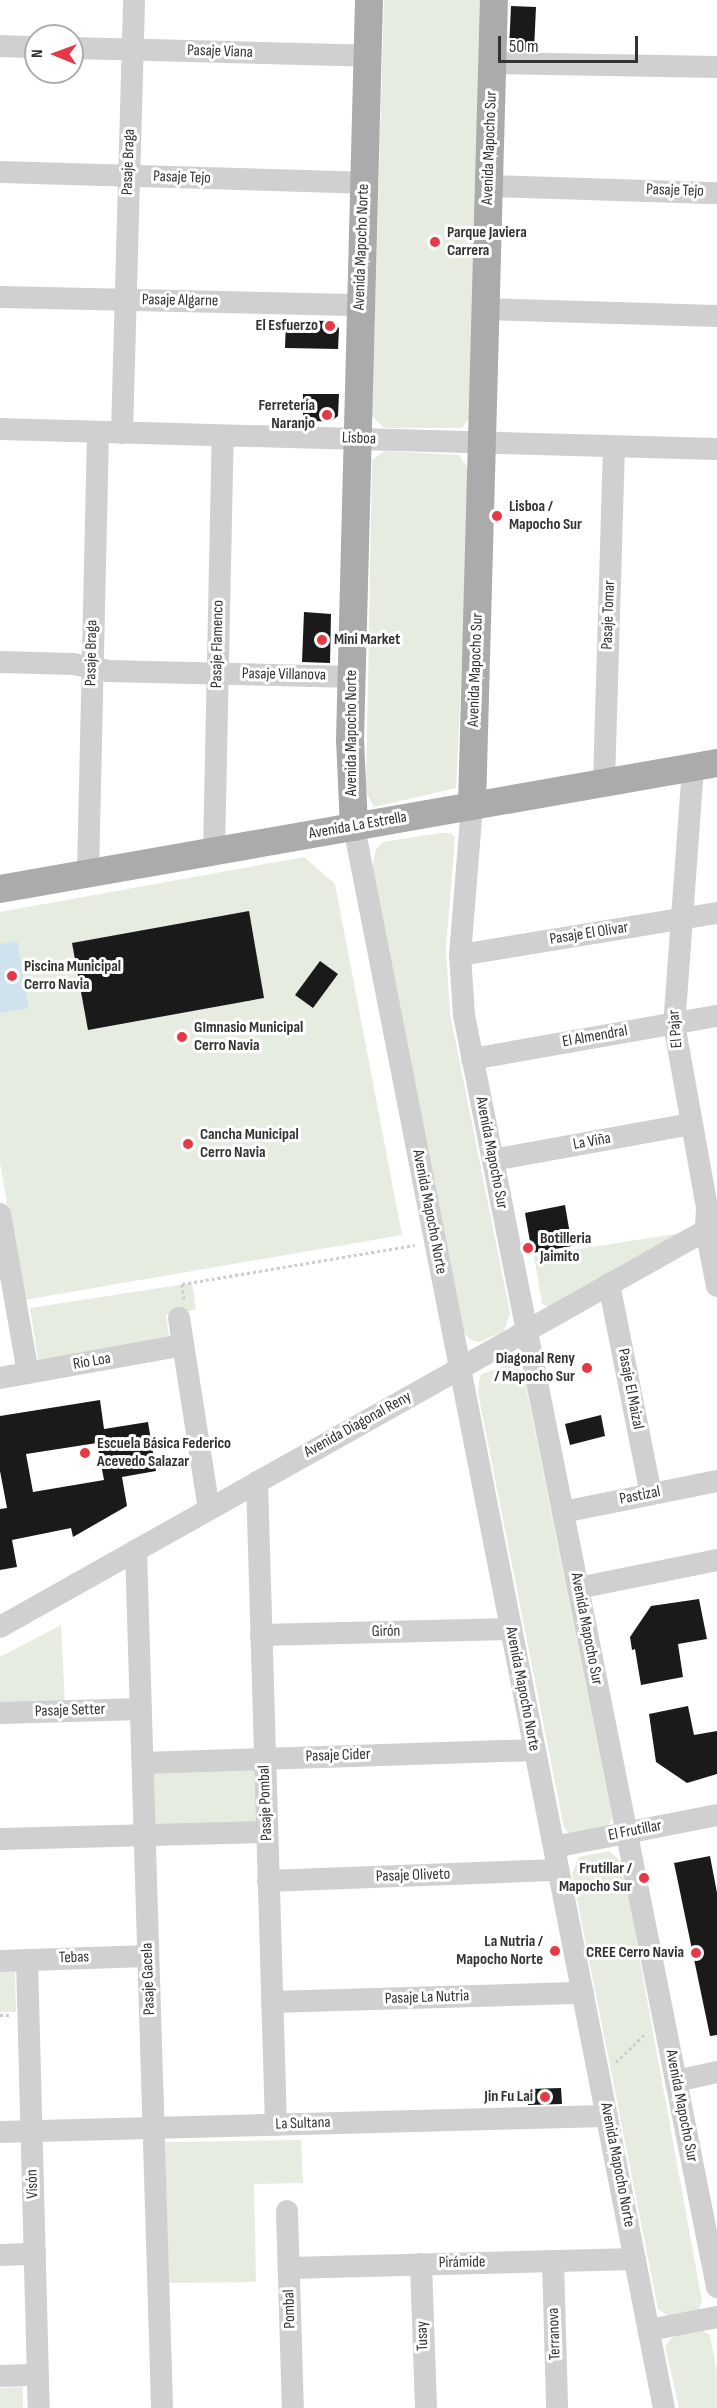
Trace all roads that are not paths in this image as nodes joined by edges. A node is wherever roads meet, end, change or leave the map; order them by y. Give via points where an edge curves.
1 (134, 0) edge
2 (369, 0) edge
3 (494, 0) edge
4 (0, 46) edge
5 (24, 47) edge
6 (84, 48) edge
7 (133, 49) junction
8 (368, 56) junction
9 (492, 63) junction
10 (717, 67) edge
11 (0, 172) edge
12 (129, 176) junction
13 (364, 183) junction
14 (489, 186) junction
15 (717, 193) edge
16 (0, 297) edge
17 (126, 300) junction
18 (361, 305) junction
19 (485, 309) junction
20 (717, 316) edge
21 (0, 429) edge
22 (98, 432) junction
23 (122, 433) junction
24 (223, 436) junction
25 (357, 439) junction
26 (482, 442) junction
27 (614, 446) junction
28 (717, 449) edge
29 (0, 662) edge
30 (92, 668) junction
31 (217, 674) junction
32 (352, 677) junction
33 (705, 766) edge
34 (604, 783) junction
35 (472, 806) junction
36 (354, 827) junction
37 (213, 852) junction
38 (87, 874) junction
39 (0, 889) edge
40 (717, 913) edge
41 (680, 919) junction
42 (460, 955) junction
43 (717, 1016) edge
44 (674, 1023) junction
45 (472, 1059) junction
46 (692, 1124) junction
47 (493, 1160) junction
48 (0, 1214) edge
49 (712, 1227) edge
50 (2, 1238) edge
51 (609, 1284) junction
52 (717, 1286) edge
53 (179, 1318) road end
54 (527, 1330) junction
55 (183, 1345) junction
56 (459, 1368) junction
57 (28, 1373) junction
58 (0, 1378) edge
59 (717, 1481) edge
60 (257, 1482) junction
61 (651, 1494) junction
62 (209, 1509) junction
63 (563, 1512) junction
64 (136, 1550) junction
65 (717, 1560) edge
66 (578, 1588) junction
67 (0, 1627) edge
68 (511, 1629) junction
69 (261, 1635) junction
70 (141, 1709) junction
71 (0, 1713) edge
72 (534, 1750) junction
73 (265, 1758) junction
74 (142, 1762) junction
75 (717, 1815) edge
76 (267, 1832) junction
77 (627, 1833) junction
78 (145, 1835) junction
79 (0, 1839) edge
80 (554, 1847) junction
81 (558, 1870) junction
82 (268, 1881) junction
83 (148, 1956) junction
84 (0, 1960) edge
85 (27, 1960) junction
86 (582, 1993) junction
87 (272, 2002) junction
88 (717, 2072) edge
89 (676, 2081) junction
90 (607, 2116) junction
91 (276, 2125) junction
92 (153, 2128) junction
93 (31, 2132) junction
94 (0, 2133) edge
95 (287, 2211) dead end
96 (35, 2254) junction
97 (0, 2255) edge
98 (635, 2259) junction
99 (553, 2261) junction
100 (421, 2264) junction
101 (289, 2268) junction
102 (717, 2287) edge
103 (717, 2317) edge
104 (649, 2330) junction
105 (38, 2375) junction
106 (0, 2376) edge
107 (39, 2408) edge
108 (162, 2408) edge
109 (292, 2408) edge
110 (426, 2408) edge
111 (557, 2408) edge
112 (664, 2408) edge

1 - 7 street, Pasaje Braga
2 - 8 main road, Avenida Mapocho Norte
3 - 9 main road, Avenida Mapocho Sur
4 - 5 street
6 - 7 street, Pasaje Viana
7 - 8 street, Pasaje Viana
7 - 12 street, Pasaje Braga
8 - 13 main road, Avenida Mapocho Norte
9 - 10 street
9 - 14 main road, Avenida Mapocho Sur
11 - 12 street, Pasaje Tejo
12 - 13 street, Pasaje Tejo
12 - 17 street, Pasaje Braga
13 - 18 main road, Avenida Mapocho Norte
14 - 15 street, Pasaje Tejo
14 - 19 main road, Avenida Mapocho Sur
16 - 17 street, Pasaje Algarne
17 - 18 street, Pasaje Algarne
17 - 23 street, Pasaje Braga
18 - 25 main road, Avenida Mapocho Norte
19 - 20 street
19 - 26 main road, Avenida Mapocho Sur
21 - 22 street, Lisboa
22 - 23 street, Lisboa
22 - 30 street, Pasaje Braga
23 - 24 street, Lisboa
24 - 25 street, Lisboa
24 - 31 street, Pasaje Flamenco
25 - 26 street, Lisboa
25 - 32 main road, Avenida Mapocho Norte
26 - 27 street, Lisboa
26 - 35 main road, Avenida Mapocho Sur
27 - 28 street, Lisboa
27 - 34 street, Pasaje Tomar
29 - 30 street, Pasaje Villanova
30 - 31 street, Pasaje Villanova
30 - 38 street, Pasaje Braga
31 - 32 street, Pasaje Villanova
31 - 37 street, Pasaje Flamenco
32 - 36 main road, Avenida Mapocho Norte
33 - 34 main road, Avenida La Estrella
33 - 41 street, El Pajar
34 - 35 main road, Avenida La Estrella
35 - 36 main road, Avenida La Estrella
35 - 42 street, Avenida Mapocho Sur
36 - 37 main road, Avenida La Estrella
36 - 56 street, Avenida Mapocho Norte
37 - 38 main road, Avenida La Estrella
38 - 39 main road, Avenida La Estrella
40 - 41 street, Pasaje El Olivar
41 - 42 street, Pasaje El Olivar
41 - 44 street, El Pajar
42 - 45 street, Avenida Mapocho Sur via 461,999
43 - 44 street, El Almendral
44 - 45 street, El Almendral
44 - 46 street, El Pajar
45 - 47 street, Avenida Mapocho Sur
46 - 47 street, La Viña
46 - 49 street, El Pajar
47 - 54 street, Avenida Mapocho Sur
48 - 50 street
49 - 51 street, Avenida Diagonal Reny
49 - 52 street, El Pajar
50 - 57 street
51 - 54 street, Avenida Diagonal Reny
51 - 61 street, Pasaje El Maizal
53 - 55 street
54 - 56 street, Avenida Diagonal Reny
54 - 63 street, Avenida Mapocho Sur
55 - 57 street, Río Loa
55 - 62 street
56 - 60 street, Avenida Diagonal Reny
56 - 68 street, Avenida Mapocho Norte
57 - 58 street, Río Loa
59 - 61 street, Pastizal
60 - 62 street, Avenida Diagonal Reny
60 - 69 street, Pasaje Pombal
61 - 63 street, Pastizal
62 - 64 street, Avenida Diagonal Reny
63 - 66 street, Avenida Mapocho Sur
64 - 67 street, Avenida Diagonal Reny
64 - 70 street, Pasaje Gacela
65 - 66 street
66 - 77 street, Avenida Mapocho Sur
68 - 69 street, Girón
68 - 72 street, Avenida Mapocho Norte
69 - 73 street, Pasaje Pombal
70 - 71 street, Pasaje Setter
70 - 74 street, Pasaje Gacela
72 - 73 street, Pasaje Cider
72 - 80 street, Avenida Mapocho Norte
73 - 74 street, Pasaje Cider
73 - 76 street, Pasaje Pombal
74 - 78 street, Pasaje Gacela
75 - 77 street, El Frutillar
76 - 78 street
76 - 82 street, Pasaje Pombal
77 - 80 street, El Frutillar
77 - 89 street, Avenida Mapocho Sur
78 - 79 street
78 - 83 street, Pasaje Gacela
80 - 81 street, Avenida Mapocho Norte
81 - 82 street, Pasaje Oliveto
81 - 86 street, Avenida Mapocho Norte
82 - 87 street, Pasaje Pombal
83 - 85 street, Tebas
83 - 92 street, Pasaje Gacela
84 - 85 street, Tebas
85 - 93 street, Visón
86 - 87 street, Pasaje La Nutria
86 - 90 street, Avenida Mapocho Norte
87 - 91 street, Pasaje Pombal
88 - 89 street
89 - 102 street, Avenida Mapocho Sur
90 - 91 street, La Sultana
90 - 98 street, Avenida Mapocho Norte
91 - 92 street, La Sultana
92 - 93 street, La Sultana
92 - 108 street, Pasaje Gacela
93 - 94 street, La Sultana
93 - 96 street, Visón
95 - 101 street, Pombal
96 - 97 street
96 - 105 street, Visón
98 - 99 street, Pirámide
98 - 104 street, Avenida Mapocho Norte
99 - 100 street, Pirámide
99 - 111 street, Terranova
100 - 101 street, Pirámide
100 - 110 street, Tusay
101 - 109 street, Pombal
103 - 104 street
104 - 112 street, Avenida Mapocho Norte
105 - 106 street
105 - 107 street, Visón

